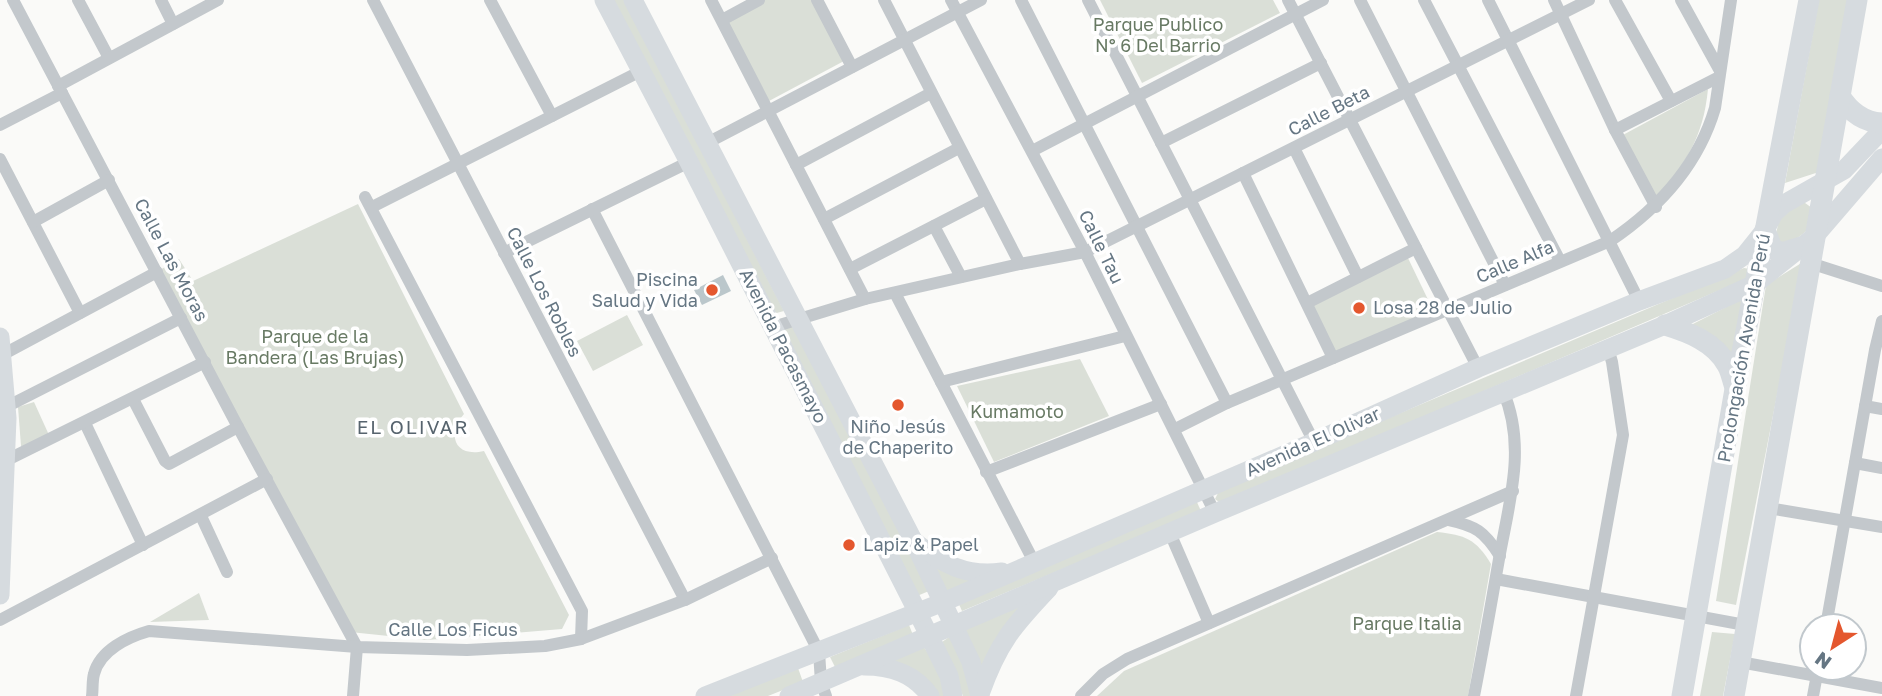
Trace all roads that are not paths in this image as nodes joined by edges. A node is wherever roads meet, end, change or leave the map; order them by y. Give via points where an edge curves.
1 (12, 0) edge
2 (78, 0) edge
3 (161, 0) edge
4 (218, 0) edge
5 (373, 0) edge
6 (490, 0) edge
7 (604, 0) edge
8 (633, 0) edge
9 (711, 0) edge
10 (759, 0) edge
11 (817, 0) edge
12 (884, 0) edge
13 (951, 0) edge
14 (981, 0) edge
15 (1021, 0) edge
16 (1088, 0) edge
17 (1288, 0) edge
18 (1324, 0) edge
19 (1360, 0) edge
20 (1424, 0) edge
21 (1488, 0) edge
22 (1554, 0) edge
23 (1589, 0) edge
24 (1615, 0) edge
25 (1681, 0) edge
26 (1731, 0) edge
27 (1809, 0) edge
28 (1857, 0) edge
29 (0, 6) edge
30 (958, 12) junction
31 (1560, 13) junction
32 (1296, 15) junction
33 (722, 20) junction
34 (173, 24) junction
35 (904, 39) junction
36 (1509, 40) junction
37 (109, 58) junction
38 (1321, 63) junction
39 (1458, 65) junction
40 (852, 67) junction
41 (1719, 73) junction
42 (635, 74) junction
43 (60, 90) junction
44 (1407, 91) junction
45 (931, 93) junction
46 (1137, 96) junction
47 (1840, 96) junction
48 (1671, 101) junction
49 (769, 111) junction
50 (552, 116) junction
51 (1350, 120) junction
52 (1085, 123) junction
53 (1882, 123) edge
54 (0, 125) edge
55 (1615, 130) junction
56 (1882, 130) edge
57 (707, 143) junction
58 (1161, 143) junction
59 (960, 148) junction
60 (1294, 148) junction
61 (1032, 151) junction
62 (1882, 158) edge
63 (0, 159) edge
64 (689, 162) junction
65 (458, 164) junction
66 (796, 166) junction
67 (1243, 173) junction
68 (109, 180) junction
69 (1826, 180) junction
70 (986, 199) junction
71 (1190, 200) junction
72 (1656, 207) junction
73 (592, 209) junction
74 (824, 219) junction
75 (33, 222) junction
76 (934, 226) junction
77 (1138, 226) junction
78 (1765, 230) junction
79 (1610, 241) junction
80 (1416, 248) junction
81 (1808, 249) junction
82 (1085, 252) junction
83 (504, 253) junction
84 (1560, 261) junction
85 (1020, 264) junction
86 (850, 269) junction
87 (157, 272) junction
88 (1359, 277) junction
89 (961, 278) junction
90 (1755, 284) junction
91 (1505, 285) junction
92 (1882, 286) edge
93 (895, 293) junction
94 (865, 299) junction
95 (1639, 301) junction
96 (1307, 303) junction
97 (1447, 309) junction
98 (80, 313) junction
99 (181, 317) junction
100 (797, 318) junction
101 (1882, 321) edge
102 (1665, 325) junction
103 (773, 327) junction
104 (1125, 336) junction
105 (1, 346) edge
106 (1608, 348) junction
107 (1878, 350) edge
108 (1334, 358) junction
109 (205, 362) junction
110 (1478, 368) junction
111 (1282, 380) junction
112 (941, 382) junction
113 (1735, 389) junction
114 (1503, 391) junction
115 (133, 399) junction
116 (1227, 403) junction
117 (1161, 404) junction
118 (6, 407) junction
119 (1865, 407) junction
120 (1882, 409) edge
121 (85, 423) junction
122 (238, 427) junction
123 (1175, 429) junction
124 (1314, 442) junction
125 (5, 449) edge
126 (1854, 463) junction
127 (1882, 468) edge
128 (986, 472) junction
129 (268, 480) junction
130 (1204, 490) junction
131 (1513, 491) junction
132 (1768, 508) junction
133 (1215, 513) junction
134 (201, 516) junction
135 (1448, 520) junction
136 (1844, 521) junction
137 (1882, 527) edge
138 (1170, 533) junction
139 (913, 540) junction
140 (143, 545) junction
141 (1500, 556) junction
142 (772, 558) junction
143 (1026, 566) junction
144 (227, 572) dead end
145 (1496, 579) junction
146 (1054, 582) junction
147 (0, 596) edge
148 (1594, 596) junction
149 (685, 600) junction
150 (941, 603) junction
151 (917, 612) junction
152 (1828, 612) edge
153 (1696, 615) junction
154 (0, 620) edge
155 (1209, 623) junction
156 (953, 625) junction
157 (1745, 625) junction
158 (929, 636) junction
159 (581, 639) junction
160 (356, 647) junction
161 (819, 652) junction
162 (1740, 662) junction
163 (856, 666) junction
164 (1798, 670) edge
165 (1858, 682) edge
166 (1882, 688) edge
167 (823, 689) edge
168 (980, 695) edge
169 (92, 696) edge
170 (353, 696) edge
171 (705, 696) edge
172 (789, 696) edge
173 (930, 696) edge
174 (953, 696) edge
175 (1081, 696) edge
176 (1474, 696) edge
177 (1576, 696) edge
178 (1682, 696) edge
179 (1734, 696) edge

1 - 29 street
1 - 43 street, Calle Las Moras
2 - 37 street
3 - 34 street
4 - 34 street
5 - 65 street, Calle Los Robles
6 - 50 street
7 - 42 main road, Avenida Pacasmayo
8 - 57 main road, Avenida Pacasmayo
9 - 33 street
10 - 33 street
11 - 40 street
12 - 35 street
13 - 30 street, Calle Tau
14 - 30 street
15 - 52 street
16 - 46 street
17 - 32 street
18 - 32 street
19 - 44 street
20 - 39 street
21 - 36 street
22 - 31 street
23 - 31 street, Calle Beta
24 - 48 street
25 - 41 street
26 - 41 street, Calle Alfa
27 - 78 main road, Prolongación Avenida Perú
28 - 47 main road
30 - 35 street
30 - 61 street, Calle Tau
31 - 36 street, Calle Beta
31 - 55 street
32 - 38 street
32 - 46 street
33 - 49 street
34 - 37 street
35 - 40 street
35 - 45 street
36 - 39 street, Calle Beta
36 - 79 street
37 - 43 street
38 - 51 street
38 - 58 street
39 - 44 street, Calle Beta
39 - 84 street
40 - 49 street
41 - 48 street
41 - 72 street, Calle Alfa via 1715,108 1703,140 1686,171
42 - 50 street
42 - 64 main road, Avenida Pacasmayo
43 - 54 street
43 - 68 street, Calle Las Moras
44 - 51 street, Calle Beta
44 - 91 street
45 - 59 street
45 - 66 street
46 - 52 street
46 - 58 street
47 - 53 main road via 1855,114
47 - 69 main road
48 - 55 street
49 - 57 street
49 - 66 street
50 - 65 street
51 - 60 street, Calle Beta
51 - 80 street
52 - 61 street
52 - 77 street
55 - 72 street
56 - 69 main road, Avenida El Olivar via 1844,170
57 - 100 main road, Avenida Pacasmayo
58 - 71 street
59 - 70 street
59 - 74 street
60 - 67 street, Calle Beta
60 - 88 street
61 - 82 street, Calle Tau
62 - 81 main road, Avenida El Olivar
63 - 75 street
64 - 73 street
64 - 103 main road, Avenida Pacasmayo
65 - 83 street, Calle Los Robles
65 - 159 street via 368,202 582,611
66 - 74 street
67 - 71 street, Calle Beta
67 - 96 street
68 - 75 street
68 - 87 street, Calle Las Moras
69 - 78 main road, Avenida El Olivar via 1784,204
69 - 81 main road
70 - 76 street
70 - 85 street
71 - 77 street, Calle Beta
71 - 111 street
72 - 79 street, Calle Alfa
73 - 83 street
73 - 142 street
74 - 86 street
75 - 98 street
76 - 86 street
76 - 89 street
77 - 82 street, Calle Beta
77 - 116 street
78 - 81 main road via 1768,242 1779,252
78 - 90 main road, Prolongación Avenida Perú
78 - 95 main road, Avenida El Olivar via 1745,255 1725,269
79 - 84 street, Calle Alfa
79 - 95 street
80 - 88 street
80 - 97 street
81 - 90 main road, Avenida El Olivar
81 - 92 street
81 - 132 main road
82 - 85 street, Calle Beta
82 - 104 street, Calle Tau
83 - 149 street, Calle Los Robles
84 - 91 street, Calle Alfa
85 - 89 street, Calle Beta
86 - 94 street
87 - 98 street
87 - 99 street, Calle Las Moras
88 - 96 street
89 - 93 street, Calle Beta
90 - 102 main road, Avenida El Olivar
90 - 113 main road, Prolongación Avenida Perú
91 - 97 street, Calle Alfa
93 - 94 street, Calle Beta
93 - 112 street
94 - 100 street, Calle Beta
95 - 110 main road, Avenida El Olivar
96 - 108 street
97 - 108 street, Calle Alfa
97 - 110 street
98 - 105 street
99 - 109 street, Calle Las Moras
99 - 118 street
100 - 103 street, Calle Beta
100 - 139 main road, Avenida Pacasmayo
101 - 107 street
102 - 106 main road, Avenida El Olivar
102 - 113 main road via 1712,348 1727,364
103 - 151 main road, Avenida Pacasmayo
104 - 112 street
104 - 117 street, Calle Tau
105 - 118 main road
106 - 114 main road, Avenida El Olivar
106 - 148 street via 1623,435
107 - 119 street
108 - 111 street, Calle Alfa
109 - 115 street
109 - 122 street, Calle Las Moras
110 - 124 main road, Avenida El Olivar
111 - 116 street, Calle Alfa
111 - 124 street
112 - 128 street
113 - 153 main road, Prolongación Avenida Perú
114 - 131 street via 1516,445
114 - 133 main road, Avenida El Olivar
115 - 121 street
115 - 122 street via 169,464
116 - 123 street, Calle Alfa
117 - 123 street, Calle Tau
117 - 128 street
118 - 125 main road
119 - 120 street
119 - 126 street
121 - 125 street
121 - 140 street
122 - 129 street, Calle Las Moras
123 - 130 street, Calle Tau
124 - 130 main road, Avenida El Olivar
125 - 147 main road
126 - 127 street
126 - 136 street
128 - 143 street
129 - 134 street
129 - 160 street, Calle Las Moras
130 - 133 street, Calle Tau
130 - 143 main road, Avenida El Olivar
131 - 135 street
131 - 141 street
132 - 136 street
132 - 157 main road
133 - 138 main road, Avenida El Olivar
134 - 140 street
134 - 144 street
135 - 141 street via 1471,525 1487,536
135 - 155 street
136 - 137 street
136 - 152 street
138 - 146 main road, Avenida El Olivar
138 - 155 street
139 - 143 main road via 960,571 996,573
139 - 150 main road, Avenida Pacasmayo
140 - 154 street
141 - 145 street
142 - 149 street, Calle Los Ficus
142 - 161 street
143 - 150 main road, Avenida El Olivar
145 - 148 street
145 - 176 street
146 - 156 main road, Avenida El Olivar
146 - 168 main road via 1009,631
148 - 153 street
148 - 177 street
149 - 159 street, Calle Los Ficus
150 - 151 main road, Avenida El Olivar
150 - 156 main road, Avenida Pacasmayo
151 - 158 main road, Avenida Pacasmayo
151 - 161 main road, Avenida El Olivar
153 - 157 street
153 - 178 main road, Prolongación Avenida Perú
155 - 175 street via 1127,659
156 - 158 main road, Avenida El Olivar
156 - 168 main road, Avenida Pacasmayo
157 - 162 main road
158 - 163 main road, Avenida El Olivar
158 - 174 main road, Avenida Pacasmayo via 949,676
159 - 160 street, Calle Los Ficus via 545,646 467,650
160 - 169 street, Calle Los Ficus via 149,631 120,642 104,657 94,671
160 - 170 street
161 - 167 street
161 - 171 main road, Avenida El Olivar
162 - 164 street
162 - 179 main road
163 - 167 main road, Avenida El Olivar
163 - 173 main road via 901,671
165 - 166 street
167 - 172 main road, Avenida El Olivar

